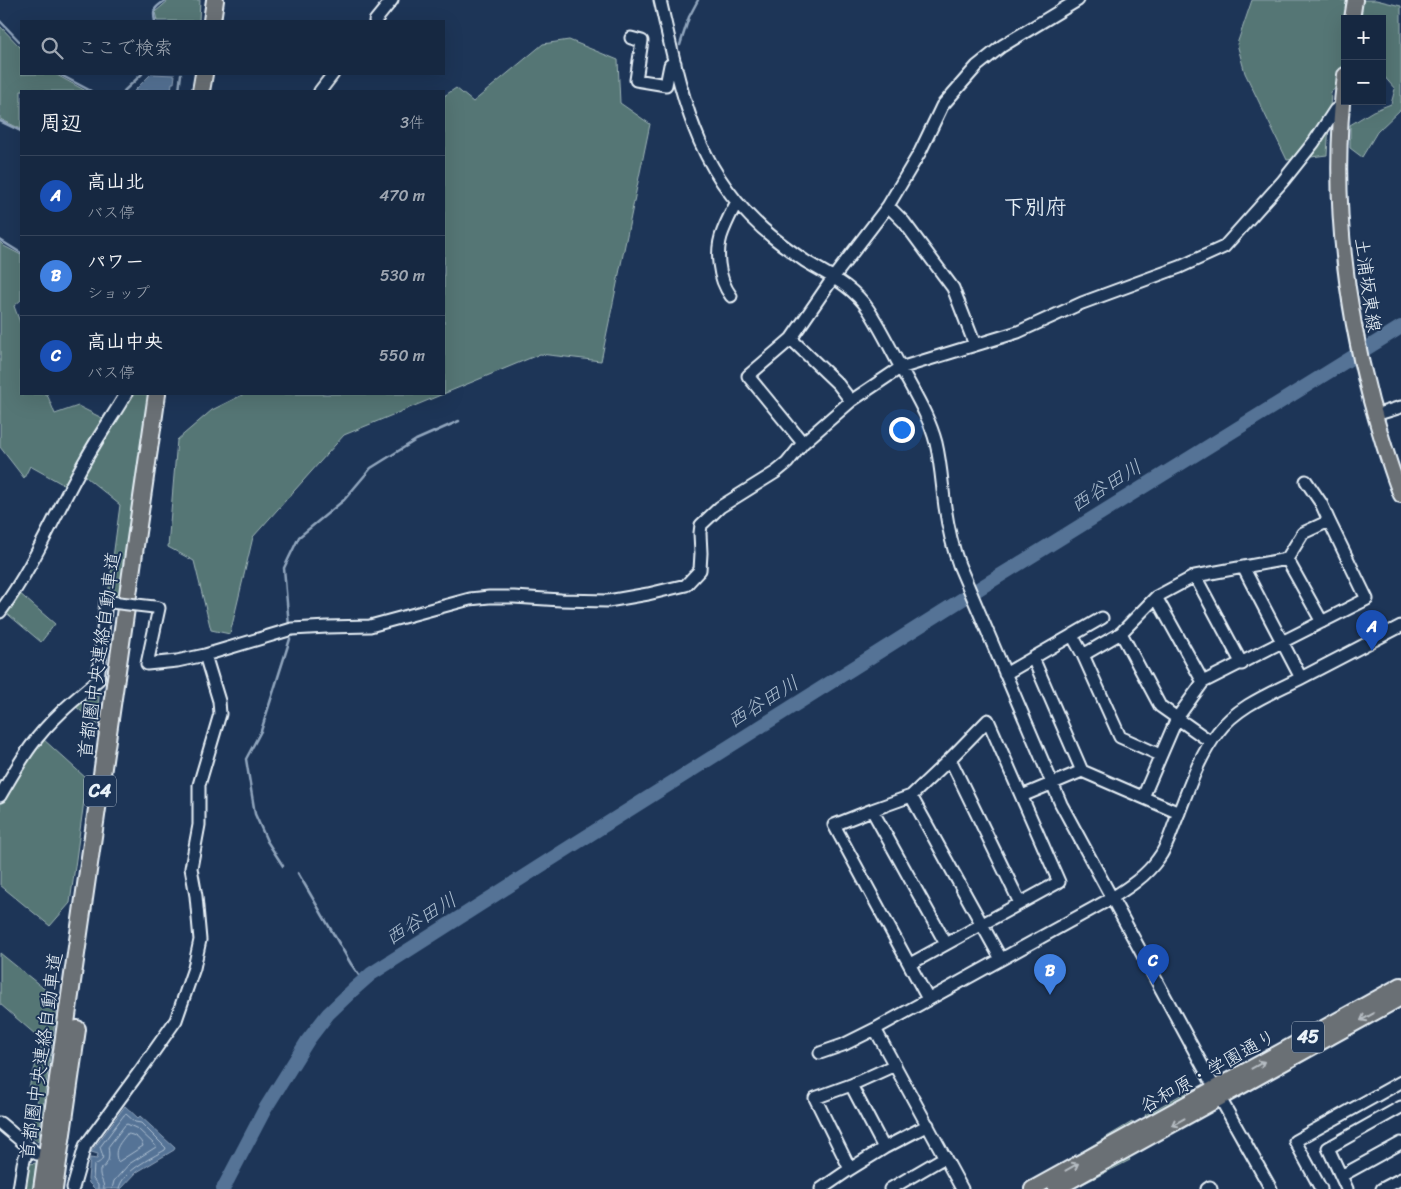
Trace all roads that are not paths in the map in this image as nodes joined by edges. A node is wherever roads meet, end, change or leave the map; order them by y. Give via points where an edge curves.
1 (215, 0) edge
2 (225, 0) edge
3 (392, 0) edge
4 (660, 0) edge
5 (1078, 0) edge
6 (1355, 0) edge
7 (1353, 15) edge
8 (212, 20) edge
9 (222, 20) edge
10 (376, 20) edge
11 (631, 38) dead end
12 (674, 63) junction
13 (204, 75) edge
14 (215, 75) edge
15 (332, 75) edge
16 (201, 90) edge
17 (212, 90) edge
18 (321, 90) edge
19 (1341, 106) joint
20 (737, 202) junction
21 (888, 206) junction
22 (833, 278) junction
23 (731, 296) dead end
24 (790, 339) junction
25 (975, 346) junction
26 (900, 368) junction
27 (125, 395) edge
28 (157, 395) edge
29 (169, 395) edge
30 (851, 401) junction
31 (1401, 407) edge
32 (1375, 415) junction
33 (803, 443) junction
34 (1306, 481) dead end
35 (1401, 495) edge
36 (1329, 522) junction
37 (1287, 559) junction
38 (1242, 567) junction
39 (1195, 576) junction
40 (1156, 598) junction
41 (0, 612) edge
42 (1102, 618) dead end
43 (1322, 622) junction
44 (1401, 626) edge
45 (1122, 633) junction
46 (1072, 635) junction
47 (1284, 642) junction
48 (205, 655) junction
49 (1083, 655) junction
50 (1033, 658) junction
51 (1242, 664) junction
52 (1005, 674) junction
53 (1302, 678) junction
54 (1203, 682) junction
55 (1176, 718) junction
56 (1211, 742) junction
57 (1160, 756) junction
58 (950, 759) junction
59 (1082, 770) junction
60 (1052, 783) junction
61 (0, 796) edge
62 (911, 796) junction
63 (1022, 796) junction
64 (1143, 797) junction
65 (872, 810) junction
66 (1179, 813) junction
67 (1112, 898) junction
68 (1020, 903) junction
69 (982, 924) junction
70 (946, 944) junction
71 (1001, 959) junction
72 (910, 964) junction
73 (1401, 985) edge
74 (1401, 998) edge
75 (928, 999) junction
76 (875, 1029) junction
77 (820, 1053) dead end
78 (894, 1065) junction
79 (1401, 1082) edge
80 (851, 1085) junction
81 (1218, 1093) junction
82 (1399, 1112) edge
83 (0, 1123) edge
84 (928, 1125) junction
85 (1401, 1143) edge
86 (884, 1148) junction
87 (945, 1157) junction
88 (850, 1169) junction
89 (1341, 1176) junction
90 (1401, 1178) edge
91 (58, 1183) edge
92 (74, 1188) edge
93 (19, 1189) edge
94 (42, 1189) edge
95 (821, 1189) edge
96 (890, 1189) edge
97 (962, 1189) edge
98 (1032, 1189) edge
99 (1056, 1189) edge
100 (1207, 1189) edge
101 (1211, 1189) edge
102 (1271, 1189) edge
103 (1321, 1189) edge
104 (1348, 1189) edge
105 (1382, 1189) edge

1 - 8 highway
2 - 9 highway
3 - 10 street
4 - 12 street
5 - 21 street via 1002,46 977,66 942,106 917,158
6 - 7 main road
11 - 12 street via 642,41 636,80 666,85 670,65
12 - 20 street via 696,136 709,162
13 - 16 highway
14 - 17 highway
15 - 18 street
19 - 25 street via 1283,181 1224,247 1018,332
19 - 32 main road, 土浦坂東線 via 1339,196 1345,269 1356,340
20 - 22 street via 776,240
20 - 23 street via 719,246 722,277
21 - 22 street
21 - 25 street via 904,222 953,288
22 - 24 street
22 - 26 street via 853,292 867,308
24 - 30 street via 838,384
24 - 33 street via 748,376
25 - 26 street
26 - 30 street
26 - 52 street via 931,427 949,531 959,565
27 - 41 street
28 - 94 highway, 首都圏中央連絡自動車道 / C4
29 - 91 highway, 首都圏中央連絡自動車道 / C4
30 - 33 street
31 - 32 street
32 - 35 main road, 土浦坂東線
33 - 48 street via 776,472 720,506 702,525 700,570 686,586 608,600 470,599 370,626 292,630
34 - 36 street
36 - 37 street via 1303,533
36 - 43 street via 1367,599
37 - 38 street
37 - 43 street
38 - 39 street
38 - 47 street
39 - 40 street
39 - 51 street
40 - 45 street
40 - 54 street
42 - 46 street
43 - 47 street
44 - 53 street
45 - 49 street
45 - 55 street via 1160,706
46 - 49 street
46 - 50 street
47 - 51 street
47 - 53 street
48 - 61 street, bridge via 147,664 159,608 106,601 98,680 71,702 31,746
48 - 92 street via 220,701 220,714 199,785 198,825 191,868 200,940 194,968 176,1020 84,1146
49 - 57 street via 1120,737
50 - 52 street
50 - 59 street
51 - 54 street
52 - 60 street
53 - 56 street via 1243,709
54 - 55 street
55 - 56 street
55 - 57 street
56 - 66 street
57 - 64 street
58 - 62 street
58 - 63 street via 988,720
58 - 68 street
59 - 60 street
59 - 64 street
60 - 63 street
60 - 67 street
62 - 65 street
62 - 69 street
63 - 68 street via 1059,882
64 - 66 street
65 - 70 street
65 - 72 street via 834,824
66 - 67 street via 1159,858 1142,877
67 - 71 street
67 - 81 street
68 - 69 street
69 - 70 street
69 - 71 street
70 - 72 street
71 - 75 street
72 - 75 street
81 -> 73 main road, 谷和原・学園通り / 45
74 -> 81 main road, 谷和原・学園通り / 45
75 - 76 street
76 - 77 street
76 - 78 street
78 - 80 street
78 - 84 street
79 - 103 street via 1295,1141
80 - 86 street
80 - 88 street via 815,1098
98 -> 81 main road, 谷和原・学園通り / 45
81 -> 99 main road, 谷和原・学園通り / 45
81 - 102 street
82 - 89 street via 1328,1148
83 - 93 street via 33,1150 23,1164
84 - 86 street
84 - 87 street
85 - 89 street
86 - 88 street
87 - 96 street
87 - 97 street
88 - 95 street
89 - 104 street
90 - 105 street
91 - 92 street
100 - 101 street

